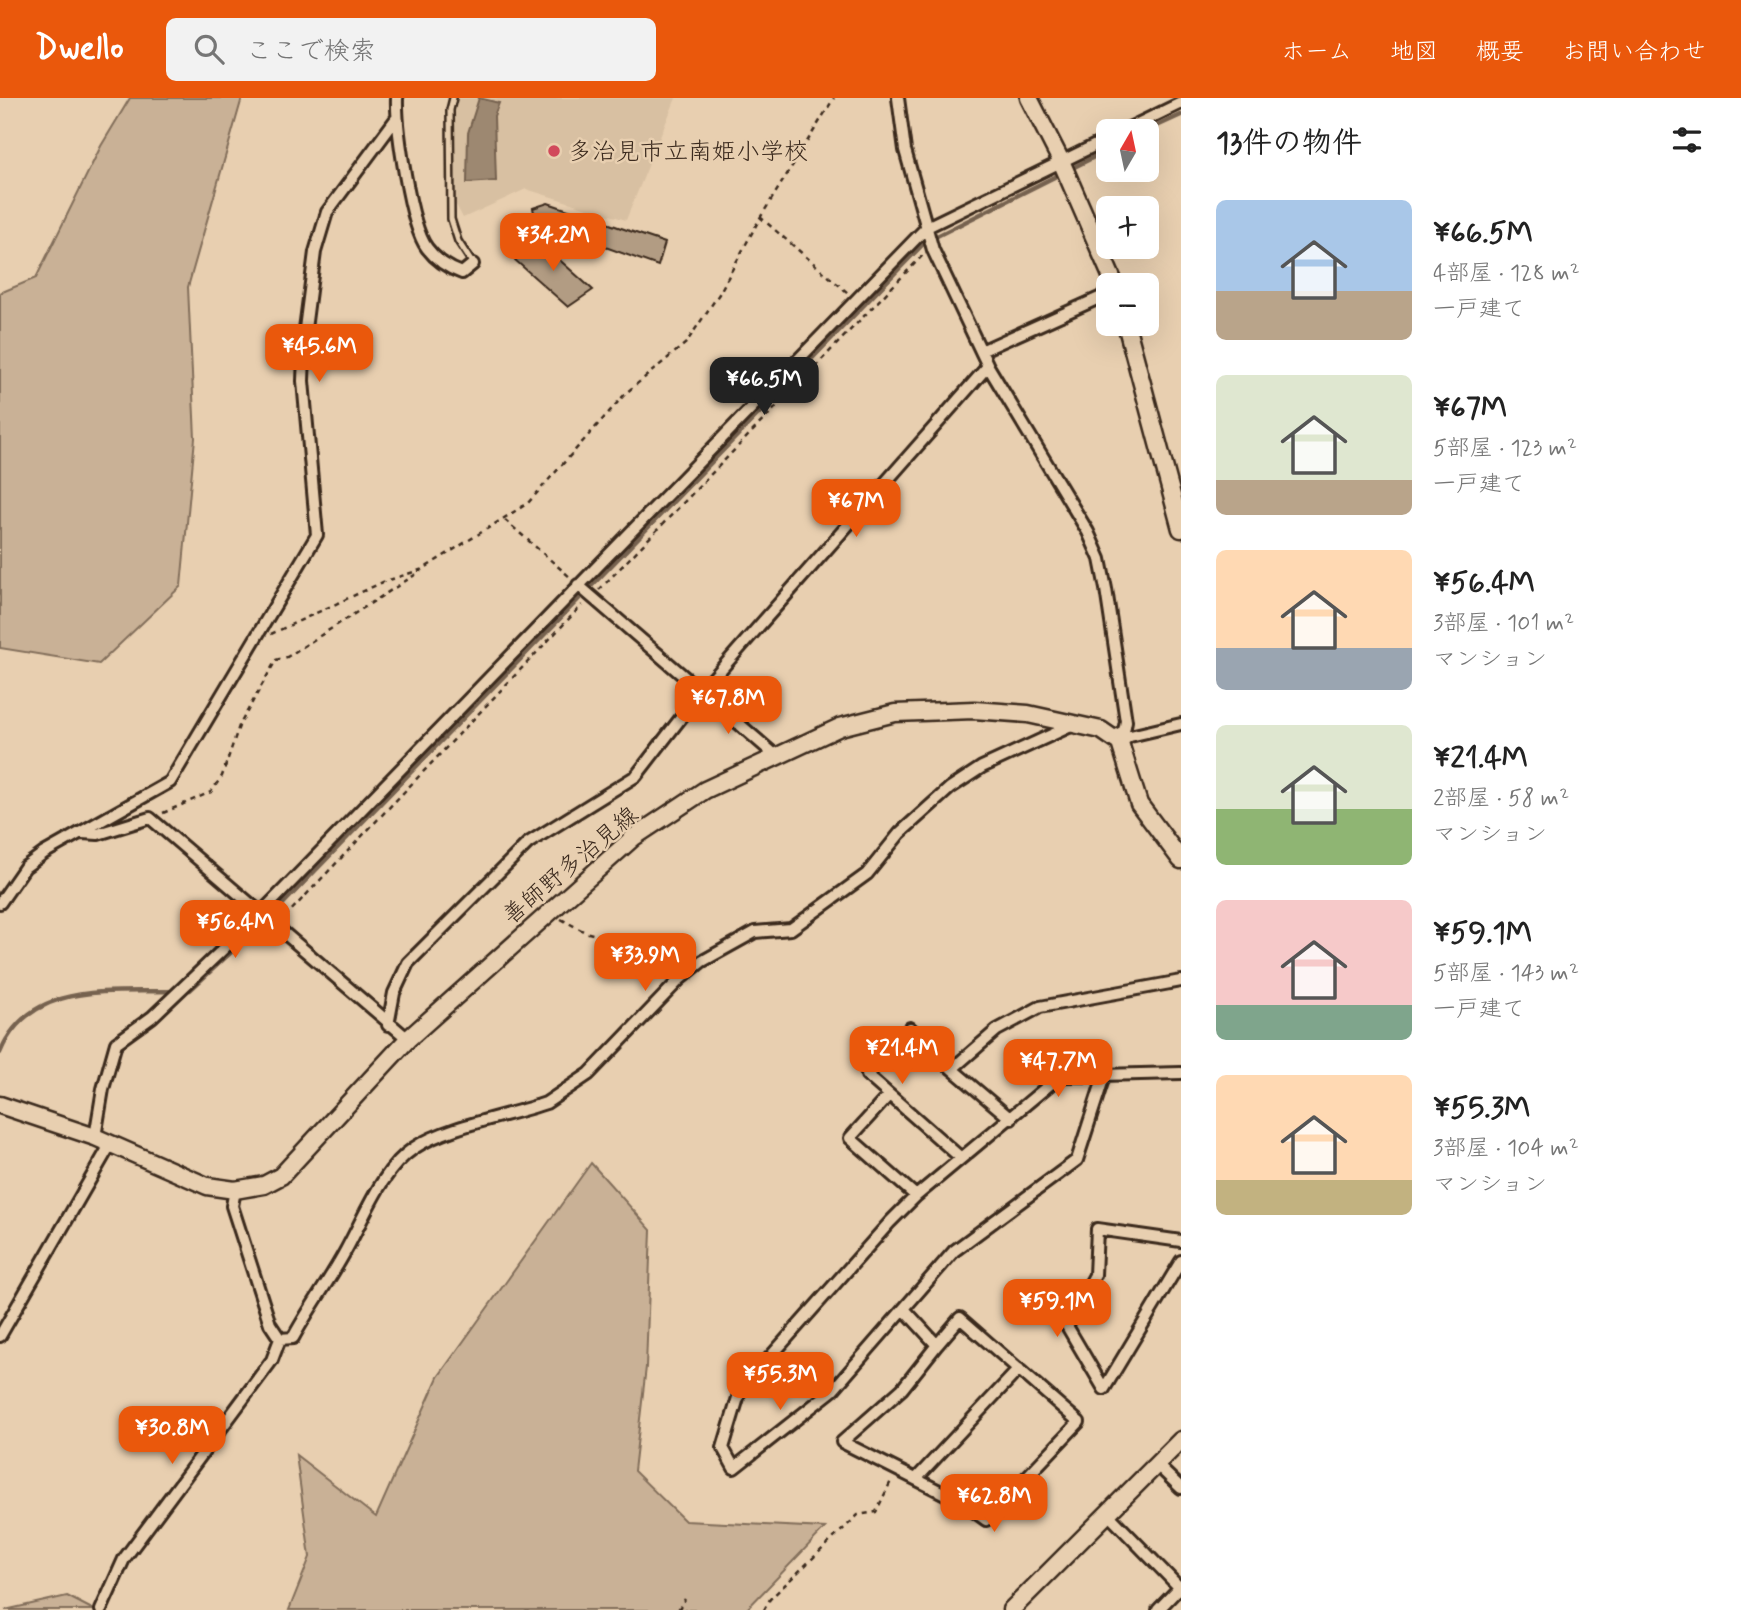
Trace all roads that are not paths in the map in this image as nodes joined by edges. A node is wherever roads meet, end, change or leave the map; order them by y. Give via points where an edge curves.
1 (397, 98) edge
2 (453, 98) edge
3 (898, 98) edge
4 (1029, 98) edge
5 (1181, 103) edge
6 (396, 119) junction
7 (1148, 119) edge
8 (1096, 145) edge
9 (1061, 161) junction
10 (927, 227) junction
11 (473, 264) joint
12 (1110, 273) edge
13 (1096, 299) edge
14 (1129, 336) edge
15 (981, 351) junction
16 (988, 366) junction
17 (1181, 529) edge
18 (578, 585) junction
19 (701, 692) junction
20 (1181, 724) edge
21 (1071, 726) junction
22 (1116, 740) junction
23 (775, 755) junction
24 (80, 833) junction
25 (1181, 860) edge
26 (0, 903) edge
27 (260, 915) junction
28 (1181, 981) edge
29 (388, 1024) junction
30 (408, 1040) junction
31 (952, 1069) junction
32 (1181, 1073) edge
33 (1104, 1076) junction
34 (889, 1096) junction
35 (0, 1105) edge
36 (1011, 1119) junction
37 (95, 1137) junction
38 (110, 1145) junction
39 (961, 1158) junction
40 (235, 1190) junction
41 (916, 1196) junction
42 (1181, 1241) edge
43 (1181, 1261) edge
44 (1177, 1279) edge
45 (904, 1309) junction
46 (0, 1336) edge
47 (280, 1339) junction
48 (937, 1345) junction
49 (1019, 1369) junction
50 (1181, 1440) edge
51 (1156, 1464) junction
52 (916, 1479) junction
53 (1181, 1488) edge
54 (1108, 1514) junction
55 (1180, 1587) edge
56 (101, 1610) edge
57 (1011, 1610) edge
58 (1157, 1610) edge

1 - 6 street
2 - 11 lane via 451,219
3 - 10 street via 905,150
4 - 9 main road
5 - 7 street
6 - 11 street via 416,223 426,247 448,268 462,273
6 - 24 street via 327,212 316,252 303,381 317,535 170,782
8 - 9 street
9 - 10 street
9 - 12 main road
10 - 15 street via 933,250
10 - 18 street
13 - 15 street
14 - 17 main road
15 - 16 street
16 - 19 street
16 - 22 street via 1100,559 1126,721
18 - 19 street
18 - 27 street
19 - 23 street
19 - 29 street via 636,776 528,843 408,963 394,993
20 - 22 street
21 - 22 main road, 善師野多治見線 via 1101,730
21 - 23 main road, 善師野多治見線 via 1028,714 974,710 895,713 840,727
21 - 47 street via 982,767 950,788 900,833 867,874 791,929 755,932 701,962 589,1074 560,1096 436,1136 397,1162 293,1338
22 - 25 main road via 1139,804
23 - 30 main road, 善師野多治見線 via 705,790 634,837
24 - 26 street via 25,867
24 - 27 street via 98,834 150,818
27 - 29 street
27 - 37 street via 116,1043
28 - 31 street via 1040,1007 997,1030
29 - 30 street
30 - 40 main road, 善師野多治見線 via 281,1176 264,1185
31 - 34 street via 910,1028 867,1075
31 - 36 street
32 - 33 street
33 - 36 street via 1060,1076
33 - 45 street via 1077,1160 954,1251
34 - 39 street
34 - 41 street via 850,1138
35 - 37 main road, 善師野多治見線
36 - 39 street
37 - 38 main road, 善師野多治見線
38 - 40 main road, 善師野多治見線 via 207,1186
38 - 46 street
39 - 41 street
40 - 47 street via 232,1206 270,1324
41 - 45 street via 740,1391 723,1448 734,1468 833,1390
42 - 44 street via 1097,1229 1095,1275 1067,1326 1104,1389
43 - 44 street
45 - 48 street
47 - 56 street via 272,1360 124,1559
48 - 49 street via 960,1318
48 - 52 street via 902,1389 842,1442
49 - 52 street
49 - 52 street via 1079,1422 986,1520
50 - 51 main road
51 - 53 street
51 - 54 main road
54 - 55 street
54 - 57 main road
55 - 58 street

